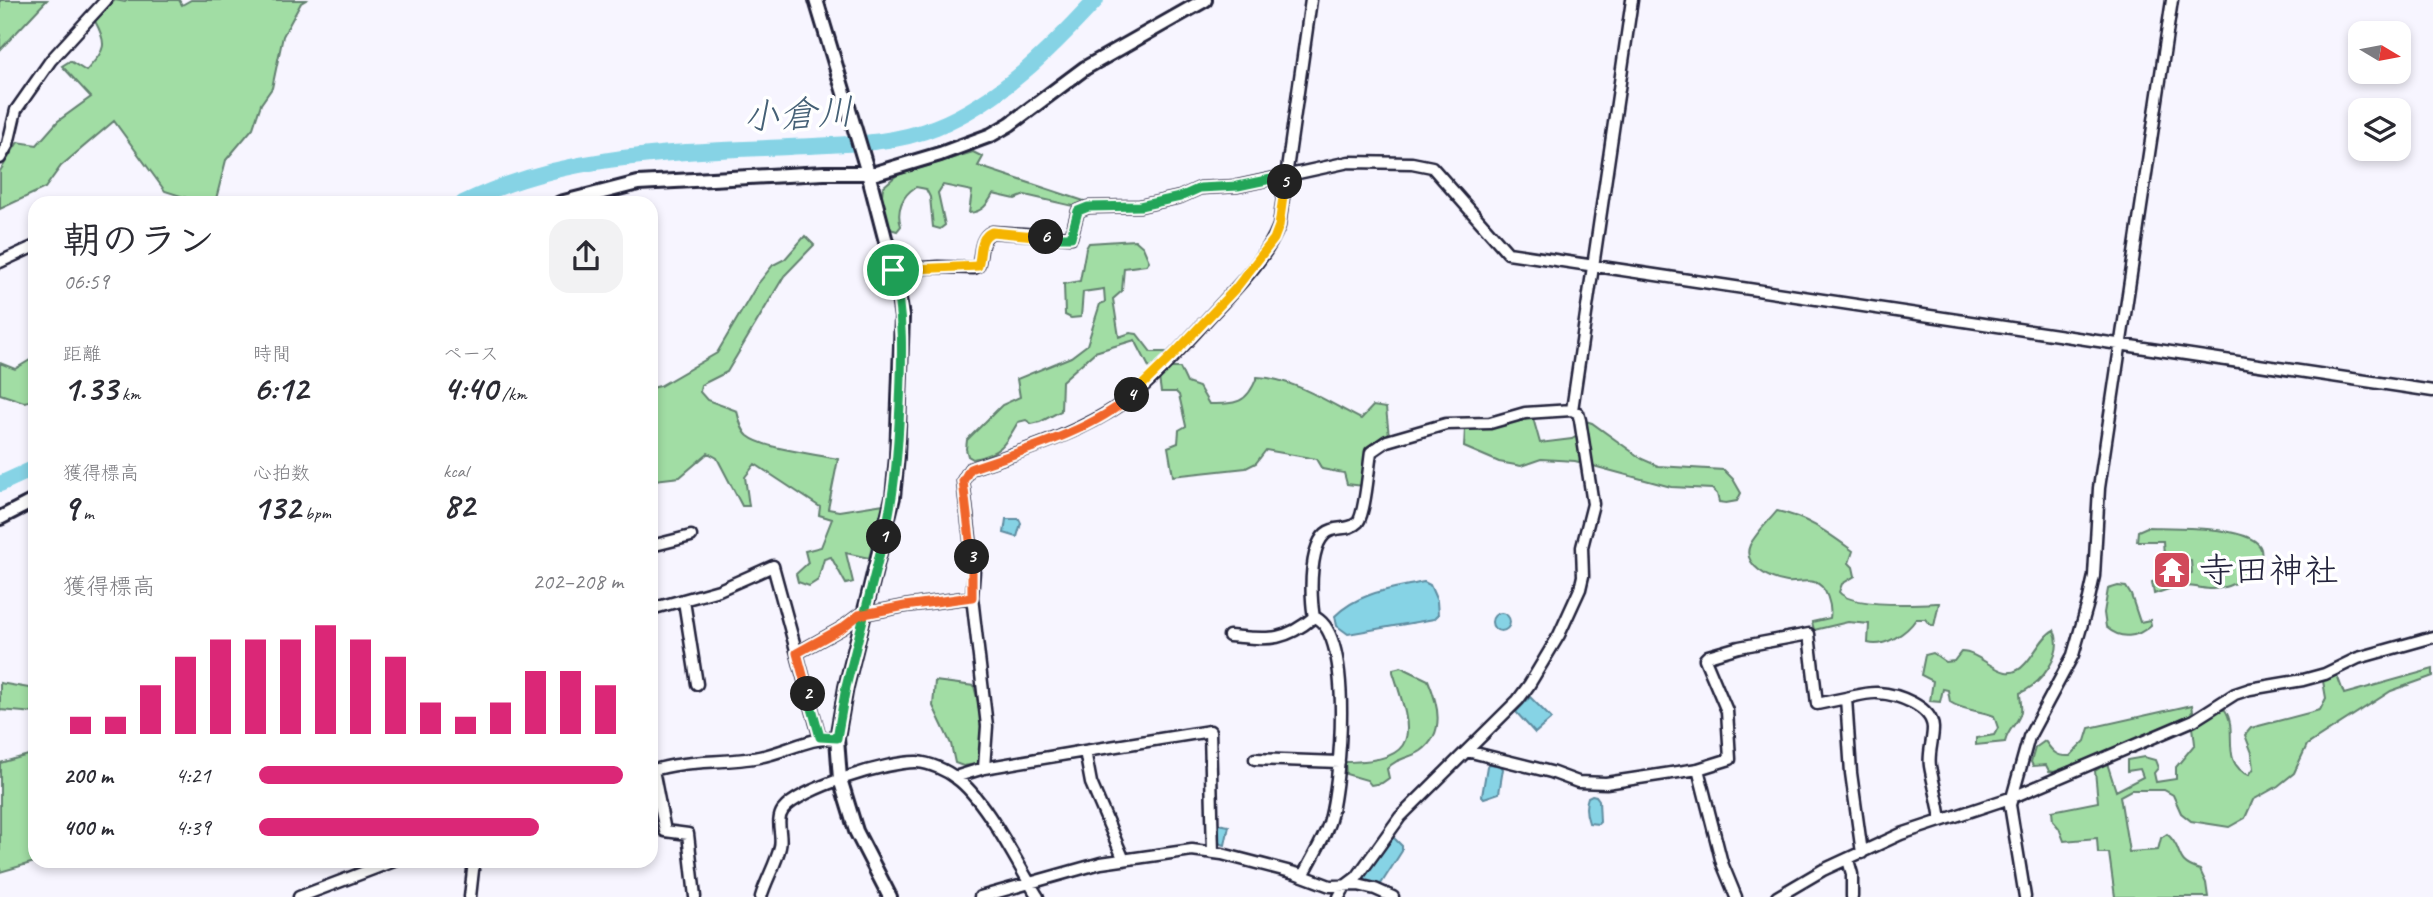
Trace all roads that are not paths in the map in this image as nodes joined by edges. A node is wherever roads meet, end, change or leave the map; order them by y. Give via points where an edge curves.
1 (106, 0) edge
2 (816, 0) edge
3 (1205, 0) edge
4 (1311, 0) edge
5 (1632, 0) edge
6 (2172, 0) edge
7 (0, 158) edge
8 (866, 169) junction
9 (1285, 176) junction
10 (587, 196) edge
11 (28, 249) edge
12 (0, 262) edge
13 (1593, 266) junction
14 (893, 270) junction
15 (2120, 345) junction
16 (2433, 391) edge
17 (1572, 410) junction
18 (28, 504) edge
19 (0, 518) edge
20 (691, 536) dead end
21 (658, 545) edge
22 (972, 597) junction
23 (684, 601) junction
24 (658, 607) edge
25 (864, 614) junction
26 (1314, 617) junction
27 (1229, 636) dead end
28 (2433, 636) edge
29 (797, 653) junction
30 (696, 684) dead end
31 (1846, 698) junction
32 (820, 737) junction
33 (837, 738) junction
34 (1085, 751) junction
35 (1467, 751) junction
36 (1255, 759) dead end
37 (1339, 762) junction
38 (984, 768) junction
39 (1698, 769) junction
40 (658, 770) edge
41 (955, 777) junction
42 (840, 779) junction
43 (658, 797) edge
44 (2013, 797) junction
45 (1941, 820) junction
46 (1213, 853) junction
47 (1862, 853) junction
48 (1124, 860) junction
49 (1848, 860) junction
50 (376, 868) edge
51 (473, 868) edge
52 (1303, 876) junction
53 (1029, 883) junction
54 (1345, 886) junction
55 (299, 897) edge
56 (470, 897) edge
57 (695, 897) edge
58 (761, 897) edge
59 (890, 897) edge
60 (980, 897) edge
61 (1038, 897) edge
62 (1339, 897) edge
63 (1393, 897) edge
64 (1736, 897) edge
65 (1777, 897) edge
66 (1853, 897) edge
67 (2025, 897) edge

1 - 7 street via 51,60 16,110
2 - 8 main road
3 - 8 main road via 1085,68 990,135 876,173
4 - 9 street
5 - 13 street
6 - 15 street
8 - 10 main road via 638,183
8 - 14 main road
9 - 13 street via 1349,162 1432,167 1508,253
9 - 14 street via 1200,188 1140,206 1082,209 1071,237 992,232 983,240 974,268
9 - 22 street via 1274,239 1236,288 1131,396 1064,436 970,469 965,475
11 - 12 street
13 - 15 street
13 - 17 street
14 - 25 main road via 903,339 897,467
15 - 16 street
15 - 44 street via 2088,603 2073,656 2029,737
17 - 26 street via 1525,413 1489,423 1446,424 1378,446 1371,452 1358,522 1324,535 1315,556
17 - 35 street via 1580,420 1593,504 1580,589 1529,685
18 - 19 main road
20 - 21 street
22 - 25 street
22 - 38 street via 987,726
23 - 24 street
23 - 29 street via 773,566
23 - 30 street
25 - 29 street
25 - 33 main road
26 - 27 street via 1278,639
26 - 37 street via 1321,619 1332,635 1338,661
28 - 44 street via 2303,681 2250,688 2194,720
29 - 32 street
31 - 39 street via 1817,704 1809,634 1708,656 1705,659 1727,711 1730,759
31 - 45 street via 1887,694 1927,713 1933,726 1930,765
31 - 47 street
32 - 33 street
32 - 40 street via 759,757 689,762
33 - 42 main road
34 - 38 street
34 - 46 street via 1209,731
34 - 48 street via 1091,783
35 - 39 street via 1578,782 1606,783
35 - 54 street via 1400,817 1357,877
36 - 37 street
37 - 52 street via 1328,825
38 - 41 street
39 - 64 street via 1722,863
41 - 42 street via 915,762
41 - 53 street via 980,802
42 - 58 street via 795,799 781,813 781,845
42 - 59 main road via 856,831
43 - 57 street via 666,831 688,834
44 - 45 street
44 - 67 street via 2011,819
45 - 47 street
46 - 48 street via 1192,850
46 - 52 street
47 - 49 street
48 - 53 street
49 - 65 street
49 - 66 street
50 - 55 street
51 - 56 street
52 - 54 street
53 - 60 street
53 - 61 street
54 - 62 street
54 - 63 street via 1375,889

